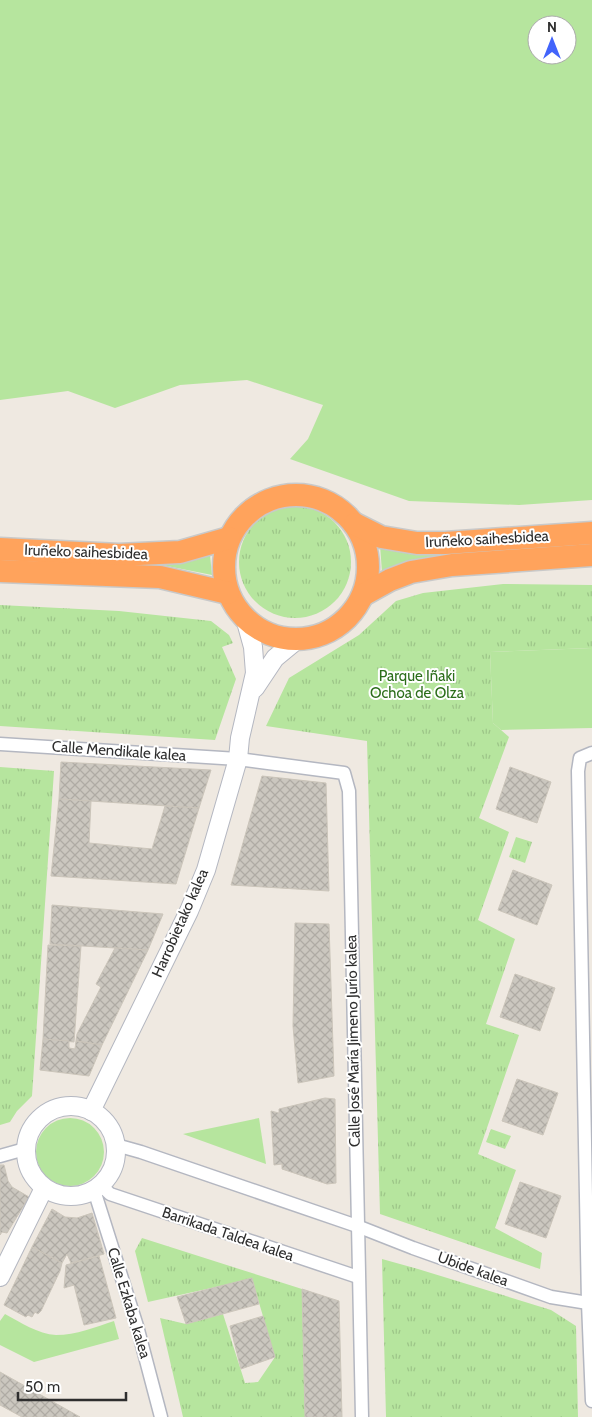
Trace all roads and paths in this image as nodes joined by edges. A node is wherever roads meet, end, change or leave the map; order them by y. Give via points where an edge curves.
1 (355, 524) junction
2 (592, 533) edge
3 (229, 538) junction
4 (0, 549) edge
5 (592, 555) edge
6 (0, 571) edge
7 (228, 593) junction
8 (363, 595) junction
9 (245, 618) junction
10 (298, 639) junction
11 (250, 697) junction
12 (0, 744) edge
13 (592, 753) edge
14 (238, 759) junction
15 (90, 1110) junction
16 (116, 1145) junction
17 (25, 1149) junction
18 (0, 1156) edge
19 (44, 1188) junction
20 (98, 1188) junction
21 (357, 1226) junction
22 (0, 1277) edge
23 (358, 1277) junction
24 (590, 1303) edge
25 (592, 1401) edge
26 (161, 1417) edge
27 (362, 1417) edge

1 - 2 highway, Iruñeko saihesbidea via 381,537 417,543
1 - 3 highway via 340,508 320,498 299,494 277,496 257,505 241,519
1 - 8 highway via 366,546 369,571
3 - 4 highway, Iruñeko saihesbidea via 180,552 119,555
3 - 7 highway via 224,556
5 - 8 highway, Iruñeko saihesbidea via 452,565 411,572
6 - 7 highway, Iruñeko saihesbidea via 160,577
7 - 9 highway
8 - 10 highway via 352,613 337,627 318,636
9 - 10 highway via 278,637
9 - 11 main road, Harrobietako kalea via 254,655 255,673
10 - 11 main road, Harrobietako kalea via 275,658
11 - 14 main road, Harrobietako kalea
12 - 14 street, Calle Mendikale kalea
13 - 24 street via 580,758 578,771
14 - 15 main road, Harrobietako kalea via 206,870 189,911
14 - 21 street, Calle José María Jimeno Jurío kalea via 344,772 349,791
15 - 16 main road via 103,1119
15 - 17 main road via 76,1106 48,1112 36,1122 28,1135
16 - 20 main road via 113,1166
16 - 21 street
17 - 18 street
17 - 19 main road via 27,1164
19 - 20 main road via 69,1196
19 - 22 main road
20 - 23 street, Barrikada Taldea kalea
20 - 26 street, Calle Ezkaba kalea
21 - 23 street, Calle José María Jimeno Jurío kalea
21 - 24 street, Ubide kalea via 550,1296
23 - 27 street, Calle José María Jimeno Jurío kalea
24 - 25 street

